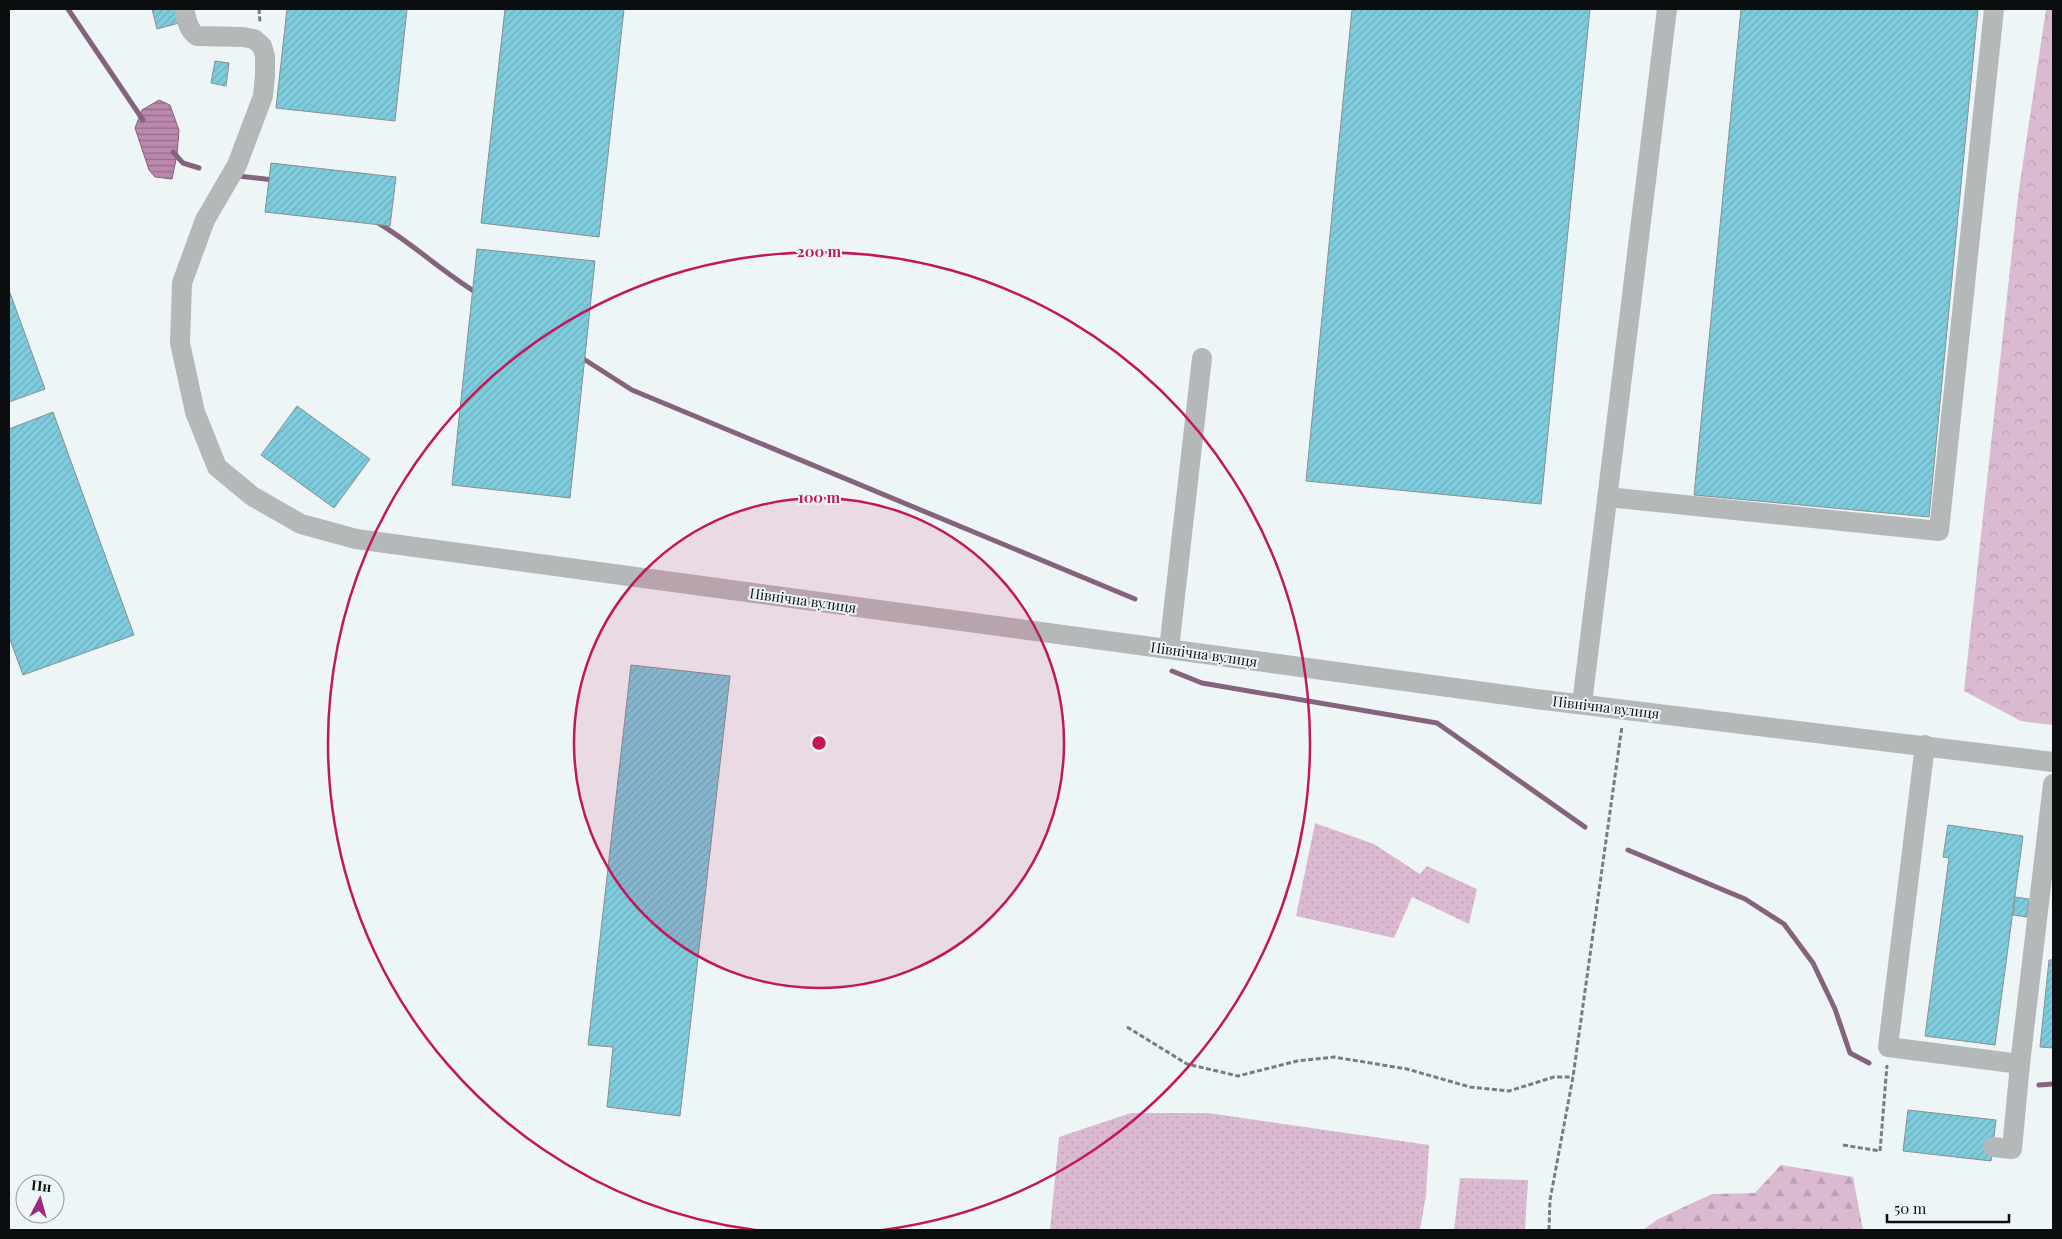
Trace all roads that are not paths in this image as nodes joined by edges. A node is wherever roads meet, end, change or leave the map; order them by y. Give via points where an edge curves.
1 (184, 9) edge
2 (1667, 9) edge
3 (1994, 9) edge
4 (1202, 358) dead end
5 (1607, 497) junction
6 (1169, 650) junction
7 (1582, 704) junction
8 (1925, 745) junction
9 (2053, 762) edge
10 (2053, 784) edge
11 (2020, 1064) junction
12 (1992, 1147) dead end

1 - 6 street, Північна вулиця via 188,26 197,36 254,39 262,46 265,56 263,96 237,165 205,220 182,283 180,343 195,412 217,467 252,496 301,524 356,539
2 - 5 street
3 - 5 street via 1939,531
4 - 6 street
5 - 7 street
6 - 7 street, Північна вулиця
7 - 8 street, Північна вулиця
8 - 9 street, Північна вулиця
8 - 11 street via 1888,1047
10 - 11 street
11 - 12 street via 2012,1148

